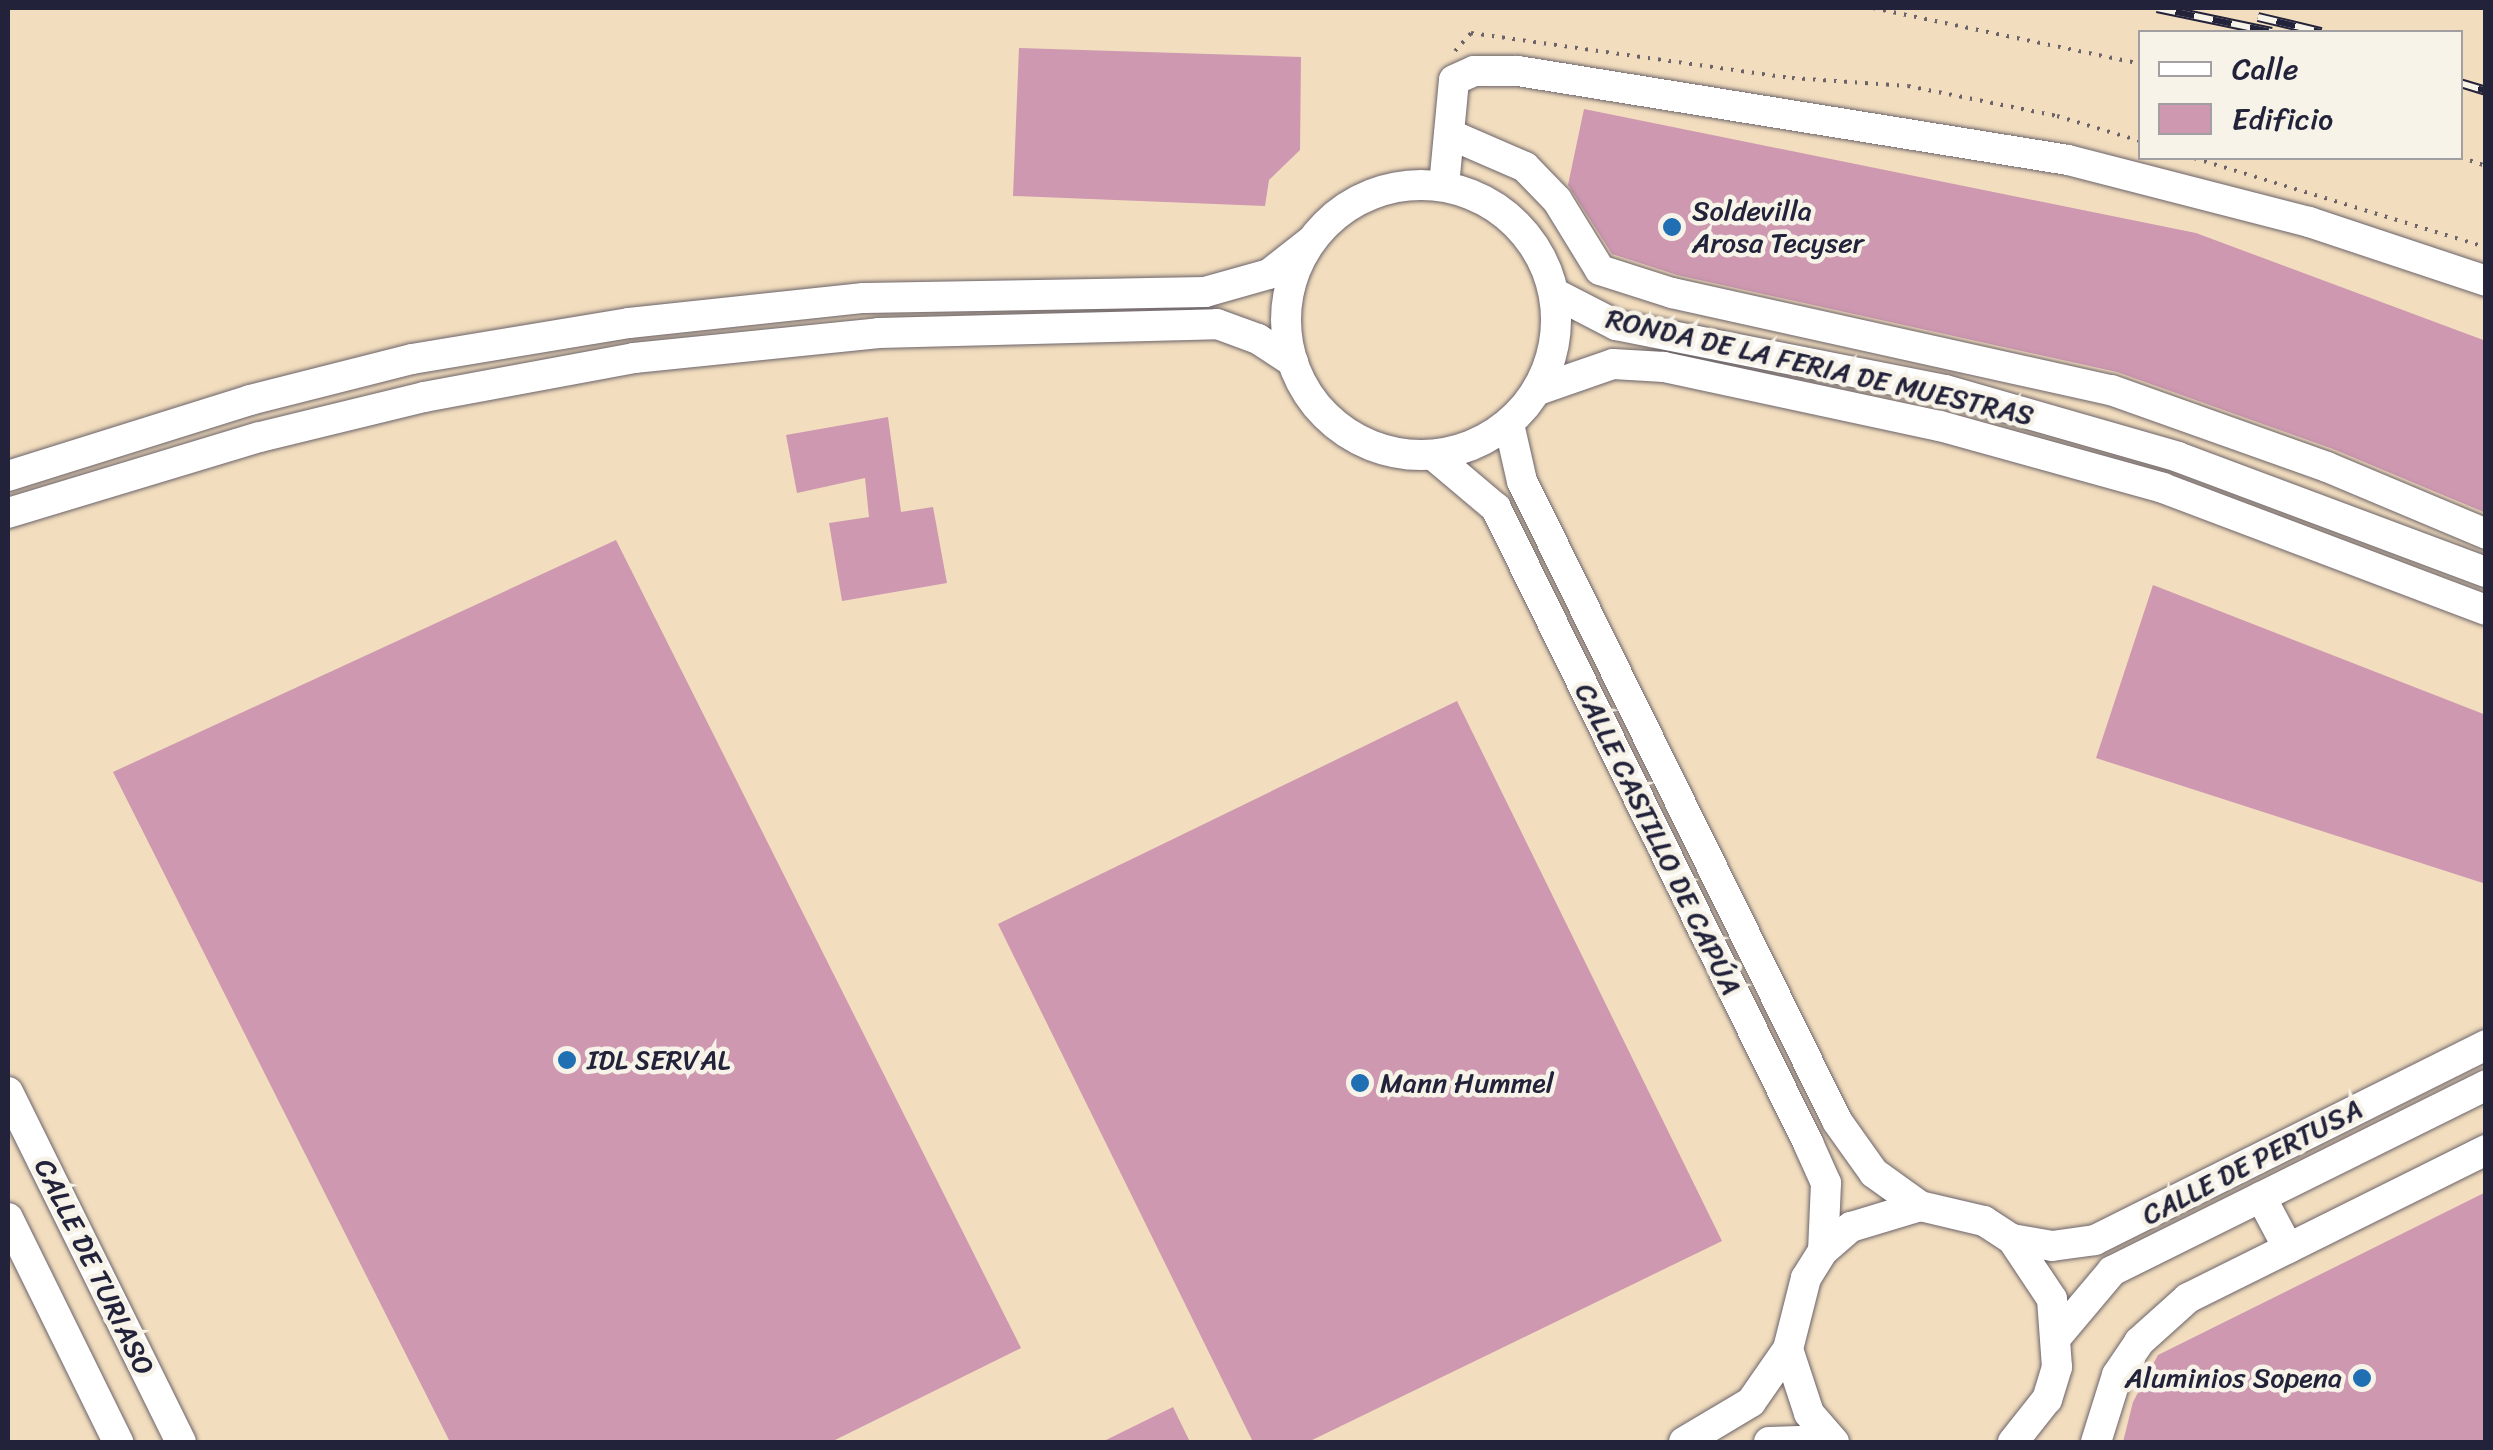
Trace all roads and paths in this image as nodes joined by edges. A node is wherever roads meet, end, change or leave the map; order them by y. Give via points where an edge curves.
1 (1873, 8) edge
2 (2138, 64) edge
3 (1454, 80) junction
4 (1448, 134) junction
5 (2138, 140) edge
6 (2201, 160) edge
7 (1444, 186) junction
8 (1311, 241) junction
9 (2486, 247) edge
10 (2486, 281) edge
11 (1554, 293) junction
12 (1292, 362) junction
13 (1538, 390) junction
14 (1508, 424) junction
15 (1434, 455) junction
16 (8, 476) edge
17 (2378, 488) junction
18 (8, 513) edge
19 (2346, 517) junction
20 (2486, 534) edge
21 (2397, 536) junction
22 (2486, 572) edge
23 (2486, 610) edge
24 (2486, 1046) edge
25 (2486, 1086) edge
26 (8, 1092) edge
27 (2486, 1150) edge
28 (2261, 1197) junction
29 (1920, 1206) junction
30 (8, 1218) edge
31 (2012, 1239) junction
32 (2288, 1248) junction
33 (1823, 1251) junction
34 (2059, 1334) junction
35 (1788, 1349) junction
36 (2024, 1437) edge
37 (1832, 1441) edge
38 (118, 1442) edge
39 (181, 1442) edge
40 (1684, 1442) edge
41 (1768, 1442) edge
42 (2096, 1442) edge

1 - 2 path
3 - 4 street
3 - 5 path via 1455,45 1472,33 1792,78 1908,86 2057,116
3 - 10 street via 1474,71 1518,71 2068,160 2308,222
4 - 7 street
4 - 17 street via 1525,167 1557,200 1600,270 1672,293 2111,390
6 - 9 path
7 - 8 street, RONDA DE LA FERIA DE MUESTRAS via 1406,185 1369,194
7 - 11 street, RONDA DE LA FERIA DE MUESTRAS via 1503,212 1535,248
8 - 12 street, RONDA DE LA FERIA DE MUESTRAS via 1292,279 1286,320
8 - 16 street, RONDA DE LA FERIA DE MUESTRAS via 1269,274 1205,292 864,298 629,323 412,360 250,400
11 - 13 street, RONDA DE LA FERIA DE MUESTRAS via 1554,343
11 - 19 street, RONDA DE LA FERIA DE MUESTRAS via 1616,325 1944,390 2178,457
12 - 15 street, RONDA DE LA FERIA DE MUESTRAS via 1332,422 1363,442
12 - 18 street, RONDA DE LA FERIA DE MUESTRAS via 1258,339 1217,324 879,334 634,358 424,397 260,437
13 - 14 street, RONDA DE LA FERIA DE MUESTRAS
13 - 23 street, RONDA DE LA FERIA DE MUESTRAS via 1614,364 1664,367 1940,426 2163,488
14 - 15 street, RONDA DE LA FERIA DE MUESTRAS via 1480,442
14 - 29 street, CALLE CASTILLO DE CAPÚA via 1522,482 1837,1120 1874,1174
15 - 33 street, CALLE CASTILLO DE CAPÚA via 1496,508 1808,1143 1826,1183
17 - 19 street
17 - 20 street
17 - 21 street
19 - 21 street, RONDA DE LA FERIA DE MUESTRAS
21 - 22 street, RONDA DE LA FERIA DE MUESTRAS
24 - 31 street, CALLE DE PERTUSA via 2095,1240 2052,1246
25 - 28 street, CALLE DE PERTUSA
26 - 39 street, CALLE DE TURIASO
27 - 32 street
28 - 32 street
28 - 34 street, CALLE DE PERTUSA via 2112,1271
29 - 31 street via 1969,1215
29 - 33 street via 1851,1227
30 - 38 street, CALLE DE TURIASO
31 - 34 street via 2044,1282
32 - 42 street via 2188,1298 2139,1342 2117,1375
33 - 35 street via 1806,1278
34 - 36 street via 2057,1367
35 - 37 street via 1794,1382
35 - 40 street via 1751,1402
37 - 41 street

